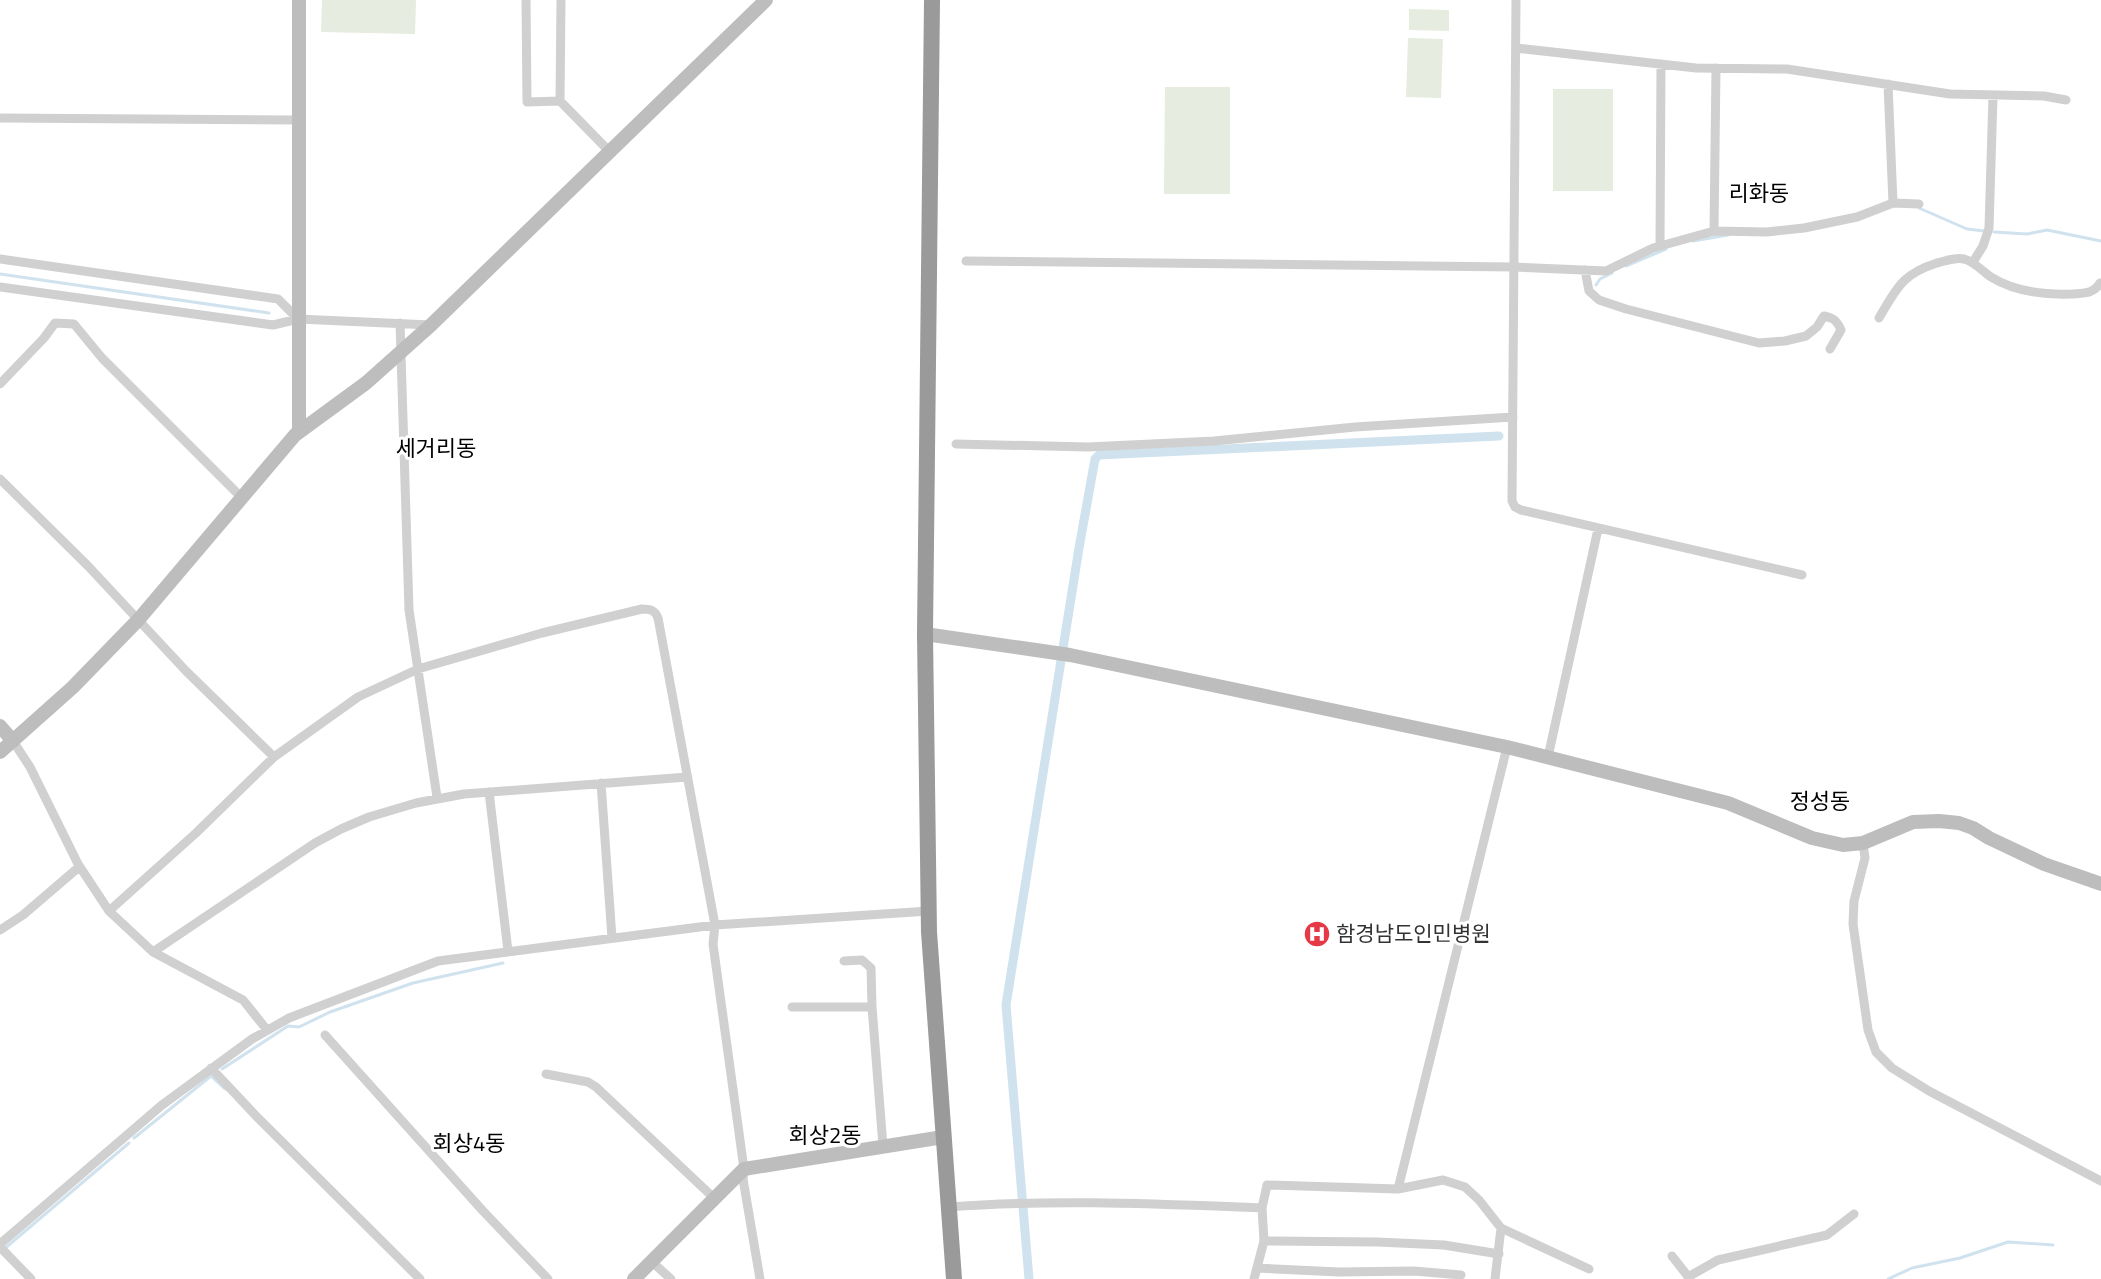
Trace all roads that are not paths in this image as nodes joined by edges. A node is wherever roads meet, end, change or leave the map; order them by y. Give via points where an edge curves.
1 (299, 0) edge
2 (526, 0) edge
3 (561, 0) edge
4 (766, 0) edge
5 (932, 0) edge
6 (1516, 0) edge
7 (1516, 48) junction
8 (1661, 64) junction
9 (1716, 68) junction
10 (1888, 84) junction
11 (1993, 96) junction
12 (2066, 100) dead end
13 (560, 101) junction
14 (0, 118) edge
15 (298, 120) junction
16 (609, 151) junction
17 (1893, 203) junction
18 (1919, 204) dead end
19 (1714, 231) junction
20 (1660, 246) junction
21 (0, 259) edge
22 (966, 261) dead end
23 (1972, 262) junction
24 (1513, 267) junction
25 (1585, 270) junction
26 (2100, 283) edge
27 (0, 287) edge
28 (1879, 318) dead end
29 (298, 319) junction
30 (400, 323) junction
31 (431, 325) junction
32 (1830, 349) dead end
33 (401, 351) junction
34 (0, 384) edge
35 (1513, 417) junction
36 (299, 431) junction
37 (956, 444) dead end
38 (0, 479) edge
39 (242, 498) junction
40 (1599, 529) junction
41 (1802, 575) dead end
42 (139, 619) junction
43 (925, 634) junction
44 (418, 669) junction
45 (0, 726) edge
46 (13, 741) junction
47 (1507, 747) junction
48 (0, 752) edge
49 (274, 757) junction
50 (1548, 757) junction
51 (687, 777) junction
52 (600, 783) junction
53 (489, 792) junction
54 (437, 797) junction
55 (1863, 843) junction
56 (79, 867) junction
57 (2101, 884) edge
58 (109, 911) junction
59 (929, 911) junction
60 (715, 925) junction
61 (0, 930) edge
62 (612, 938) junction
63 (508, 951) junction
64 (153, 952) junction
65 (844, 961) dead end
66 (792, 1007) dead end
67 (872, 1008) junction
68 (267, 1030) junction
69 (325, 1035) dead end
70 (211, 1068) junction
71 (546, 1074) dead end
72 (943, 1137) junction
73 (883, 1146) junction
74 (744, 1169) junction
75 (2101, 1181) edge
76 (1398, 1189) junction
77 (715, 1199) junction
78 (948, 1207) junction
79 (1262, 1208) junction
80 (1854, 1214) dead end
81 (1501, 1228) junction
82 (1264, 1241) junction
83 (0, 1245) edge
84 (1499, 1254) junction
85 (1672, 1256) dead end
86 (651, 1261) junction
87 (1257, 1268) junction
88 (1589, 1269) dead end
89 (1461, 1275) dead end
90 (1689, 1278) edge
91 (31, 1279) edge
92 (420, 1279) edge
93 (548, 1279) edge
94 (634, 1279) edge
95 (670, 1279) edge
96 (760, 1279) edge
97 (954, 1279) edge
98 (1254, 1279) edge
99 (1495, 1279) edge

1 - 15 street
2 - 13 street via 527,102
3 - 13 street
4 - 16 street
5 - 43 highway
6 - 7 street
7 - 8 street
7 - 24 street
8 - 9 street
8 - 20 street
9 - 10 street via 1787,69
9 - 19 street
10 - 11 street
10 - 17 street
11 - 12 street
11 - 23 street via 1989,228
13 - 16 street
14 - 15 street
15 - 29 street
16 - 31 street
17 - 18 street
17 - 19 street via 1834,224 1767,232
19 - 20 street
20 - 25 street via 1606,271
21 - 29 street via 278,299
22 - 24 street
23 - 26 street via 1998,281 2037,294 2089,293
23 - 28 street via 1959,258 1919,268 1901,282
24 - 25 street
24 - 35 street
25 - 32 street via 1589,291 1599,300 1759,343 1806,336 1824,316 1832,317 1841,330
27 - 29 street via 273,326
29 - 30 street
29 - 36 street
30 - 31 street
30 - 33 street
31 - 33 street
33 - 36 street via 345,399
33 - 44 street via 409,610
34 - 39 street via 55,323 74,324 102,358
35 - 37 street via 1214,441 1088,447
35 - 40 street via 1515,507
36 - 39 street
38 - 42 street
39 - 42 street
40 - 41 street
40 - 50 street
42 - 46 street
42 - 49 street
43 - 47 street via 1071,655
43 - 59 highway
44 - 49 street via 358,697
44 - 51 street via 543,633 642,609 653,610 658,618
44 - 54 street
45 - 46 street
46 - 48 street
46 - 56 street
47 - 50 street
47 - 76 street
49 - 58 street
50 - 55 street via 1728,803 1821,840 1843,845
51 - 52 street
51 - 60 street
52 - 53 street
52 - 62 street
53 - 54 street
53 - 63 street
54 - 64 street via 369,817 321,839
55 - 57 street via 1913,822 1959,823 2044,864
55 - 75 street via 1865,858 1854,901 1853,924 1868,1030 1876,1052 1892,1068 1929,1091
56 - 58 street
56 - 61 street
58 - 64 street
59 - 60 street
59 - 72 highway
60 - 62 street
60 - 74 street via 713,944
62 - 63 street
63 - 68 street via 438,961
64 - 68 street via 236,995
65 - 67 street via 862,960 872,968
66 - 67 street
67 - 73 street
68 - 70 street
69 - 93 street
70 - 83 street via 162,1105
70 - 92 street
71 - 77 street via 596,1087
72 - 73 street
72 - 78 highway
73 - 74 street
74 - 77 street
74 - 96 street
76 - 79 street via 1267,1185
76 - 81 street via 1443,1180 1465,1187
77 - 86 street
78 - 79 street via 1008,1202 1121,1202
78 - 97 highway
79 - 82 street
80 - 90 street via 1827,1235 1718,1260
81 - 84 street
81 - 88 street
82 - 84 street via 1444,1245
82 - 87 street
83 - 91 street
84 - 99 street
85 - 90 street
86 - 94 street
86 - 95 street
87 - 89 street
87 - 98 street

